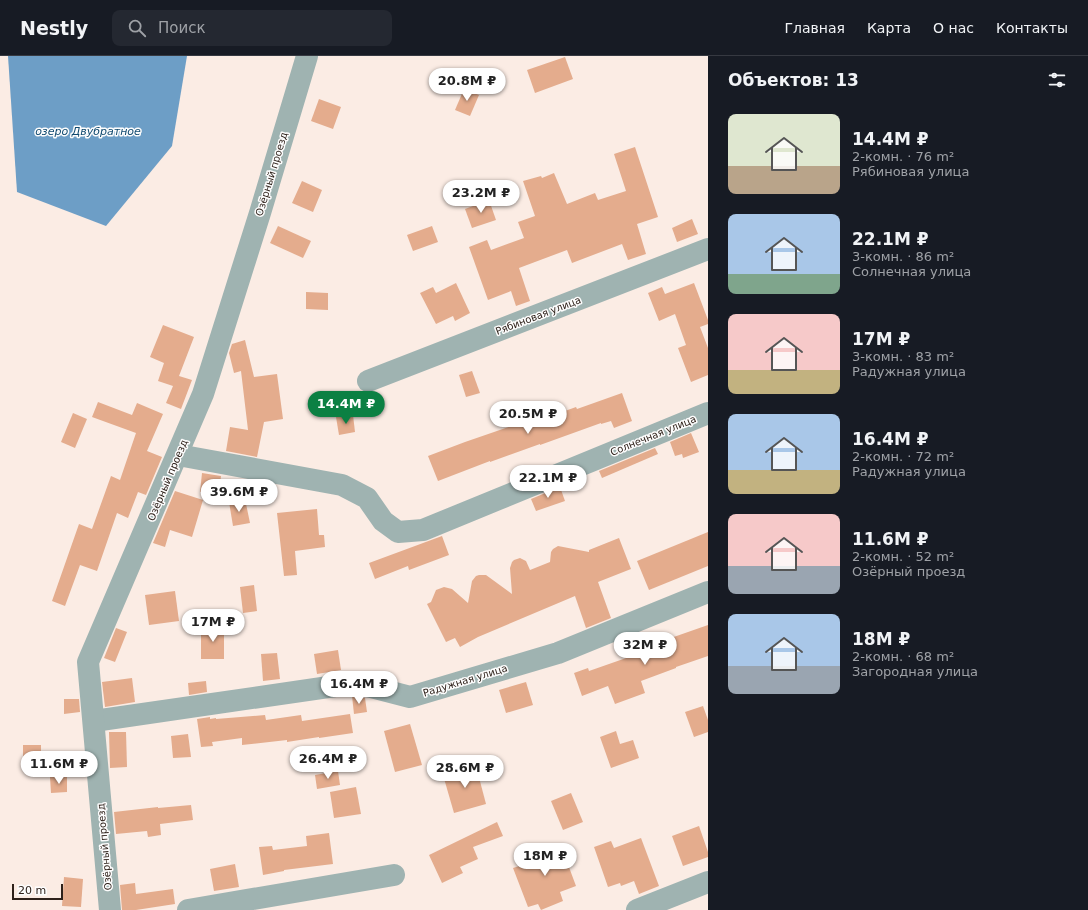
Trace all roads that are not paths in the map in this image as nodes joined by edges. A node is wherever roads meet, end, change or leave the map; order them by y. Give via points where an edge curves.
1 (306, 56) edge
2 (708, 249) edge
3 (368, 381) dead end
4 (708, 413) edge
5 (178, 455) junction
6 (708, 592) edge
7 (94, 721) junction
8 (394, 875) dead end
9 (704, 886) edge
10 (110, 910) edge
11 (188, 910) edge
12 (637, 910) edge

1 - 5 street, Озёрный проезд via 203,394
2 - 3 street, Рябиновая улица
4 - 5 street, Солнечная улица via 423,530 398,532 382,522 367,498 342,485
5 - 7 street, Озёрный проезд via 88,662
6 - 7 street, Радужная улица via 558,653 410,697 356,683
7 - 10 street, Озёрный проезд
8 - 11 street
9 - 12 street

